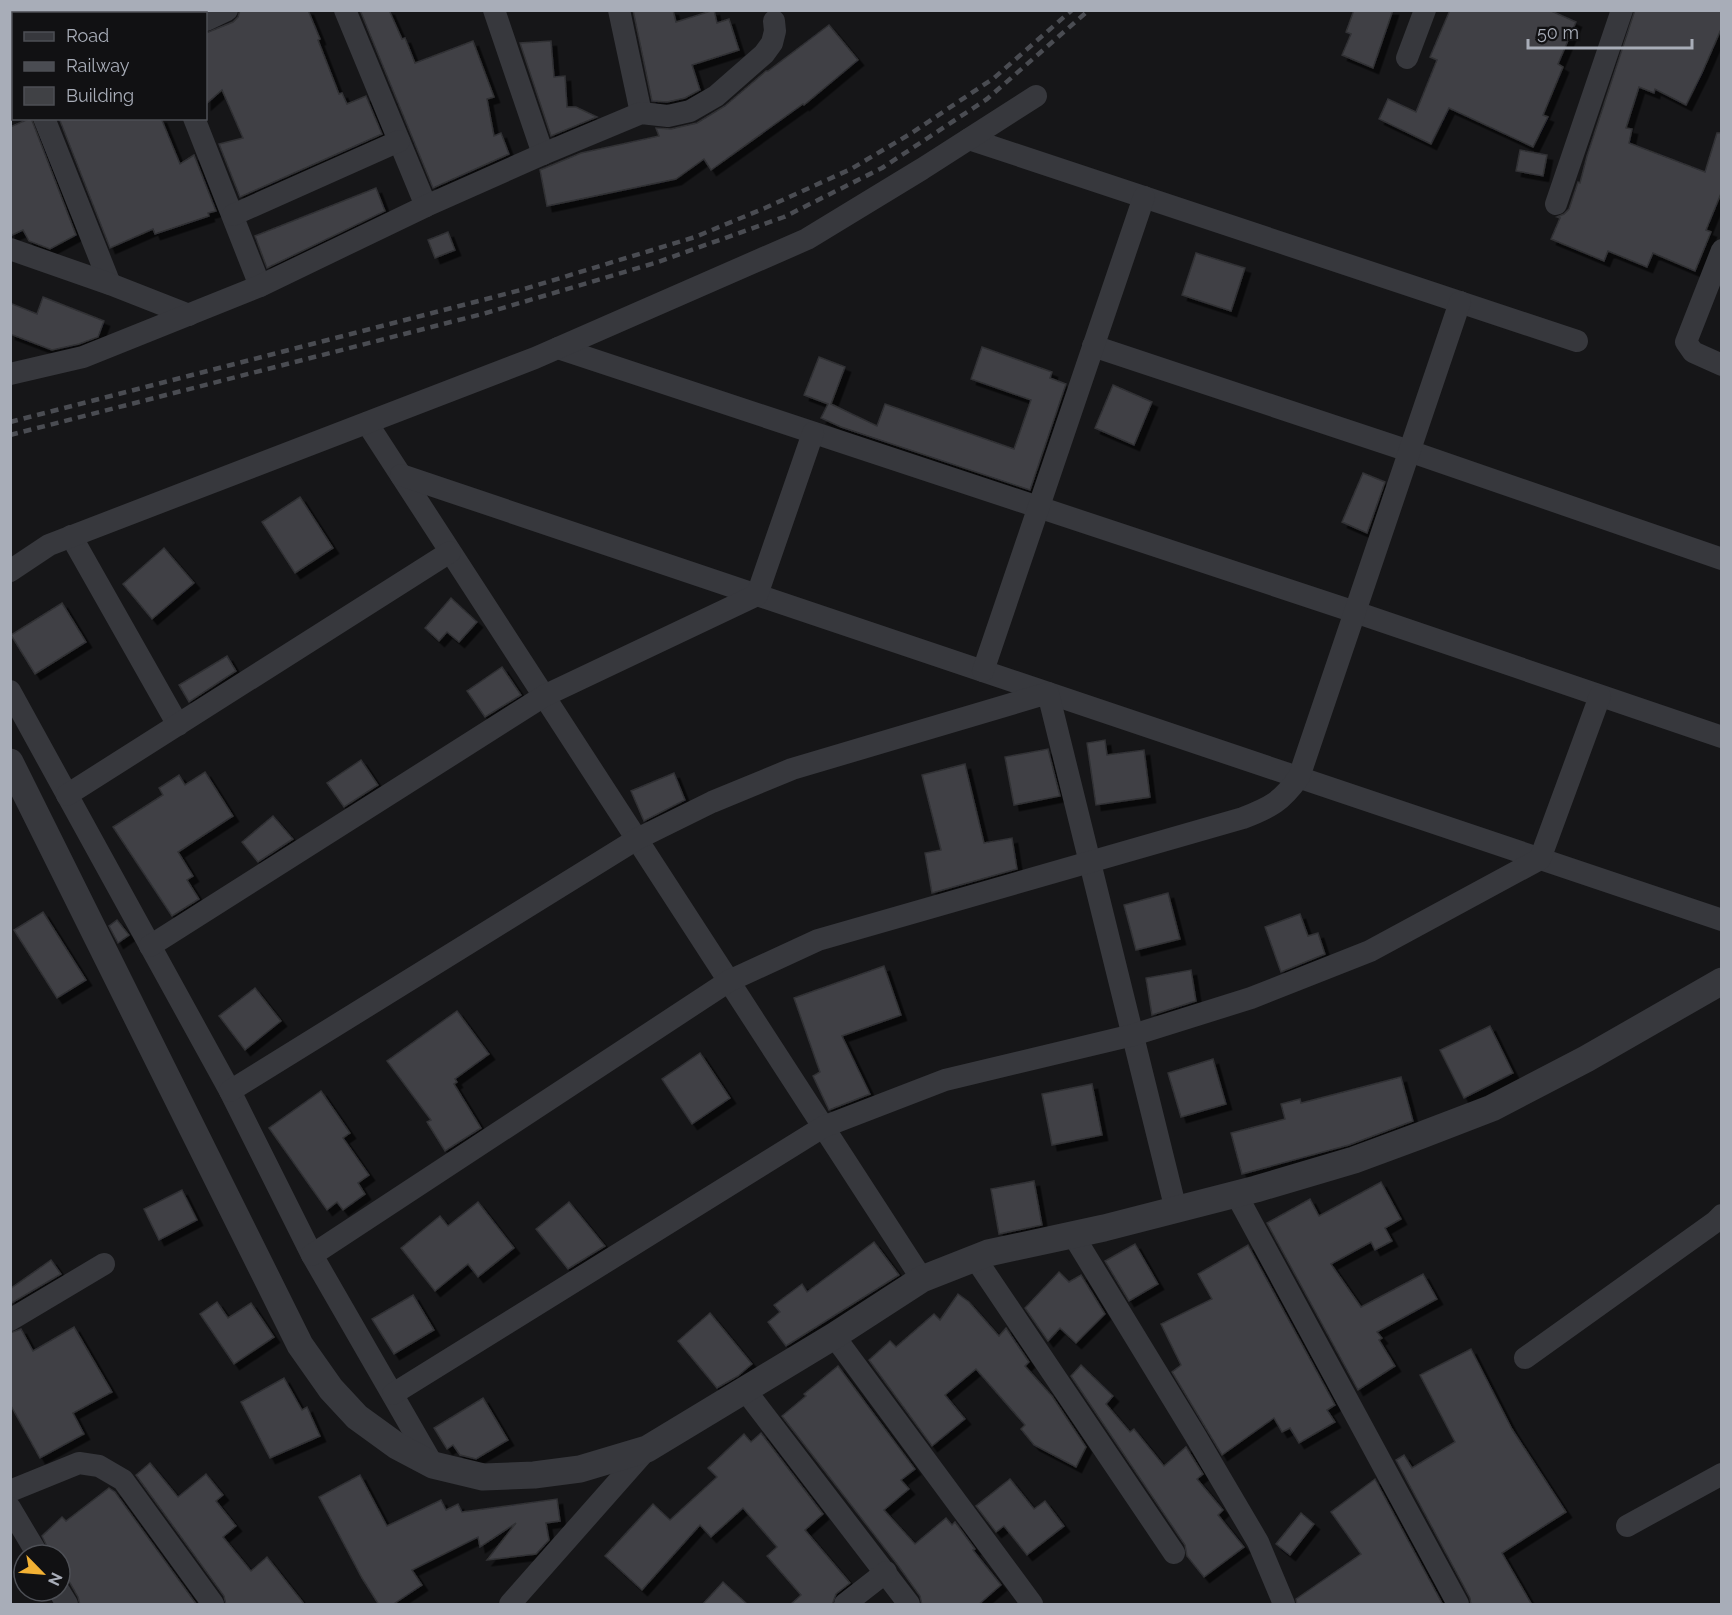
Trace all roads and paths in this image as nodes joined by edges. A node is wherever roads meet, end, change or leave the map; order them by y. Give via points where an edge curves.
1 (227, 10) edge
2 (345, 10) edge
3 (494, 10) edge
4 (619, 10) edge
5 (1425, 10) edge
6 (1622, 10) edge
7 (777, 14) edge
8 (207, 20) edge
9 (1407, 58) dead end
10 (1036, 96) dead end
11 (641, 113) junction
12 (45, 120) edge
13 (195, 120) edge
14 (969, 138) junction
15 (399, 141) junction
16 (543, 154) junction
17 (1144, 197) junction
18 (1556, 204) dead end
19 (426, 206) junction
20 (233, 215) junction
21 (10, 249) edge
22 (1722, 250) edge
23 (110, 284) junction
24 (261, 286) junction
25 (1460, 302) junction
26 (189, 315) junction
27 (1577, 341) dead end
28 (1093, 346) junction
29 (558, 348) junction
30 (1722, 365) edge
31 (10, 374) edge
32 (367, 423) junction
33 (813, 433) junction
34 (1409, 451) junction
35 (401, 475) junction
36 (1039, 508) junction
37 (71, 536) junction
38 (450, 552) junction
39 (1722, 559) edge
40 (10, 571) edge
41 (757, 595) junction
42 (1355, 612) junction
43 (983, 671) junction
44 (10, 691) edge
45 (1047, 693) junction
46 (544, 696) junction
47 (1600, 696) junction
48 (178, 725) junction
49 (1722, 737) edge
50 (10, 762) edge
51 (1299, 777) junction
52 (68, 795) junction
53 (637, 839) junction
54 (1540, 859) junction
55 (1090, 861) junction
56 (1722, 920) edge
57 (150, 946) junction
58 (729, 981) junction
59 (1722, 981) edge
60 (1133, 1035) junction
61 (230, 1091) junction
62 (823, 1126) junction
63 (1236, 1194) junction
64 (1176, 1210) junction
65 (1722, 1215) edge
66 (1073, 1235) junction
67 (312, 1255) junction
68 (975, 1258) junction
69 (104, 1264) dead end
70 (922, 1279) junction
71 (10, 1320) edge
72 (834, 1336) junction
73 (1525, 1358) dead end
74 (745, 1390) junction
75 (393, 1394) junction
76 (647, 1449) junction
77 (433, 1465) junction
78 (1722, 1474) edge
79 (10, 1491) edge
80 (10, 1508) edge
81 (1627, 1526) dead end
82 (31, 1543) edge
83 (1174, 1552) dead end
84 (886, 1572) junction
85 (213, 1605) edge
86 (510, 1605) edge
87 (845, 1605) edge
88 (909, 1605) edge
89 (1032, 1605) edge
90 (1284, 1605) edge
91 (1458, 1605) edge

1 - 8 street
2 - 15 street
3 - 16 street
4 - 11 street
5 - 9 street
6 - 18 street
7 - 11 street via 772,43 764,54 716,96 690,111 668,116
10 - 14 street
11 - 16 street
12 - 23 street
13 - 20 street
14 - 17 street
14 - 29 street via 807,239
15 - 19 street
15 - 20 street
16 - 19 street
17 - 25 street
17 - 28 street
19 - 24 street
20 - 24 street
21 - 23 street
22 - 30 street via 1686,342 1693,352
23 - 26 street
24 - 26 street
25 - 27 street
25 - 34 street
26 - 31 street via 83,357
28 - 34 street
28 - 36 street
29 - 32 street
29 - 33 street
32 - 35 street
32 - 37 street
33 - 36 street
33 - 41 street
34 - 39 street
34 - 42 street
35 - 38 street
35 - 41 street
36 - 42 street
36 - 43 street
37 - 40 street via 49,545
37 - 48 street
38 - 46 street
38 - 48 street
41 - 43 street
41 - 46 street
42 - 47 street
42 - 51 street
43 - 45 street
44 - 52 street
45 - 51 street
45 - 53 street via 792,769
45 - 55 street
46 - 53 street
46 - 57 street
47 - 49 street
47 - 54 street
48 - 52 street
50 - 77 street via 300,1345 331,1389 357,1417 397,1446
51 - 54 street
51 - 55 street via 1286,795 1270,807 1243,818
52 - 57 street
53 - 58 street
53 - 61 street
54 - 56 street
54 - 60 street via 1370,951 1251,998
55 - 58 street via 818,940
55 - 60 street
57 - 61 street
58 - 62 street
58 - 67 street
59 - 63 street via 1586,1059 1492,1107 1354,1160
60 - 62 street via 945,1080
60 - 64 street
61 - 67 street
62 - 70 street
62 - 75 street
63 - 64 street
63 - 91 street
64 - 66 street
65 - 73 street
66 - 68 street
66 - 90 street via 1258,1542
67 - 75 street
68 - 70 street
68 - 83 street
69 - 71 street
70 - 72 street
72 - 74 street
72 - 89 street
74 - 76 street
74 - 84 street
75 - 77 street
76 - 77 street via 580,1469 534,1475 483,1477
76 - 86 street
78 - 81 street
79 - 85 street via 79,1463 99,1466 123,1480
80 - 82 street
84 - 87 street
84 - 88 street

